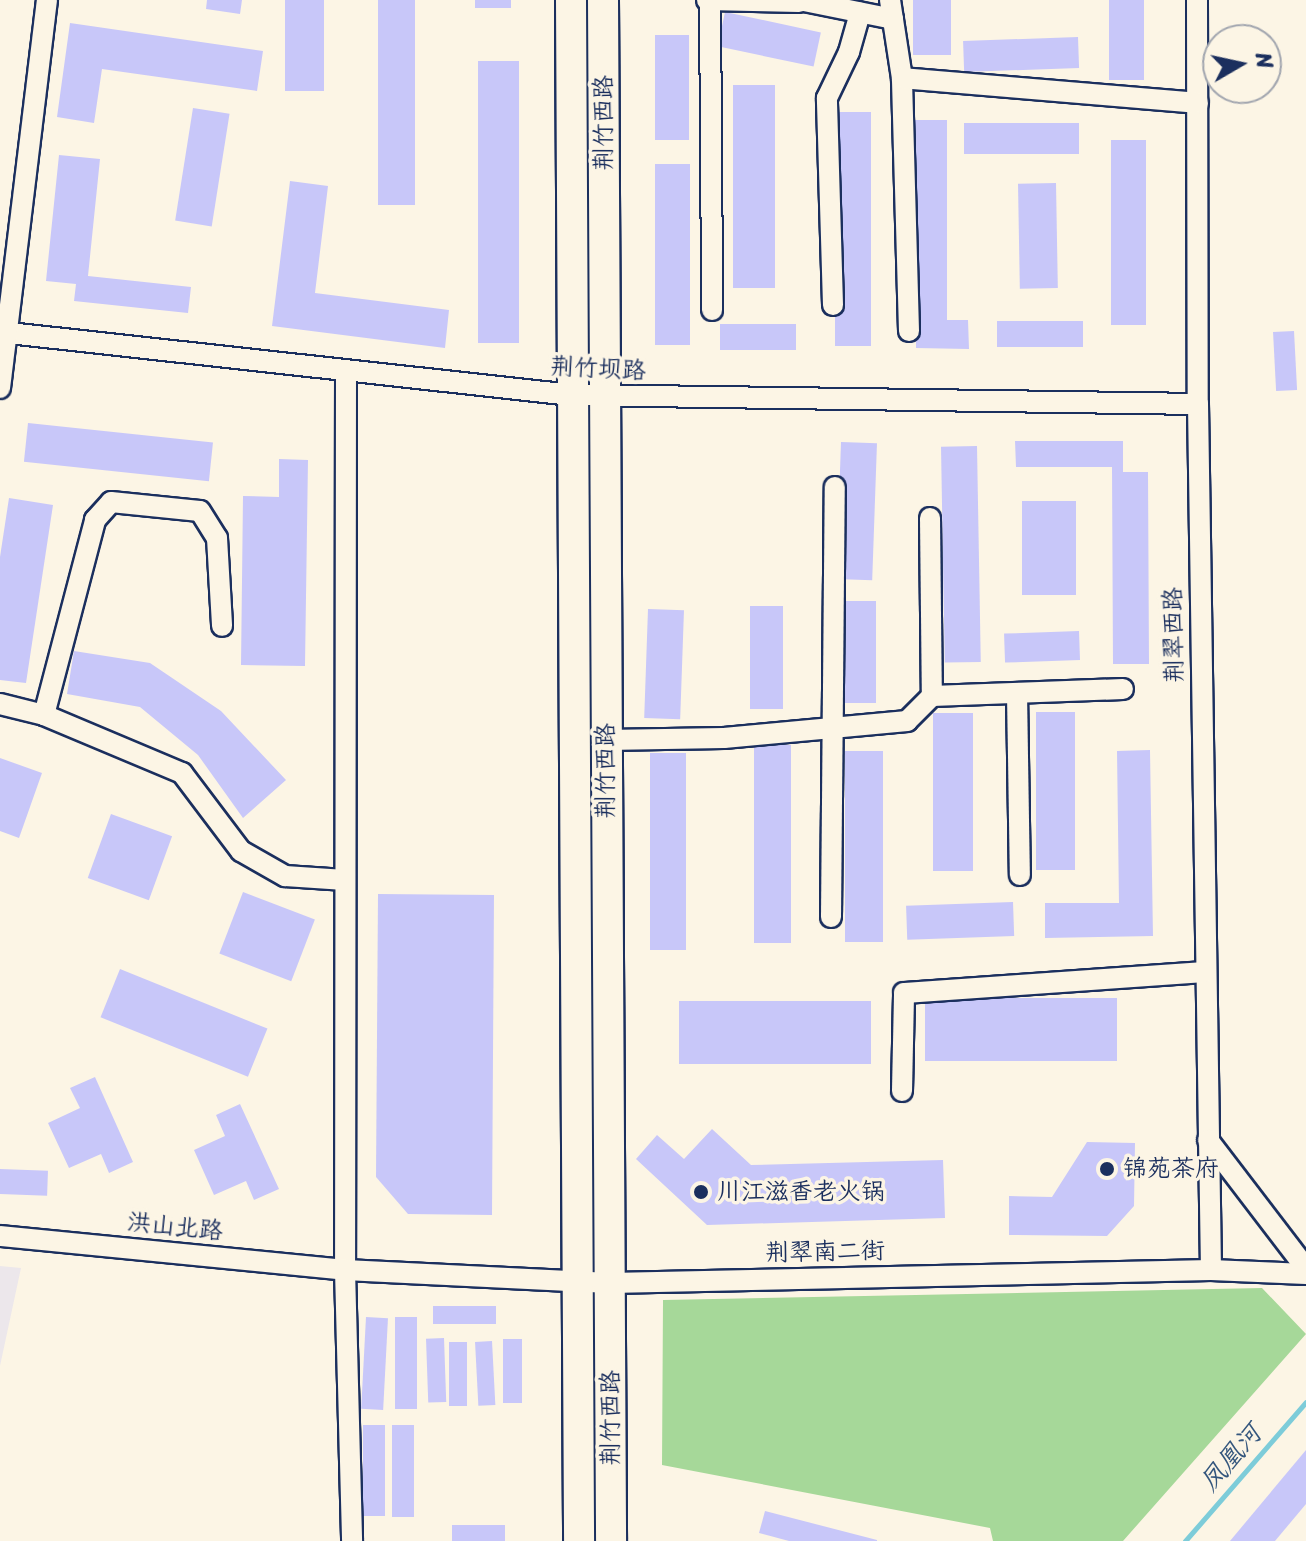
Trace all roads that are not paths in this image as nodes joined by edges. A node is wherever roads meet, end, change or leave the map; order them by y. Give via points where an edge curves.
1 (47, 0) edge
2 (571, 0) edge
3 (603, 0) edge
4 (709, 0) edge
5 (1197, 0) edge
6 (799, 1) edge
7 (892, 9) edge
8 (860, 13) junction
9 (902, 78) junction
10 (1198, 103) junction
11 (833, 305) dead end
12 (712, 310) dead end
13 (909, 331) dead end
14 (1, 337) edge
15 (346, 373) junction
16 (0, 388) edge
17 (572, 395) junction
18 (605, 397) junction
19 (1198, 404) junction
20 (835, 487) dead end
21 (930, 518) dead end
22 (222, 626) dead end
23 (1123, 689) dead end
24 (1017, 693) junction
25 (932, 696) junction
26 (0, 704) edge
27 (44, 715) junction
28 (836, 728) junction
29 (606, 740) junction
30 (1020, 875) dead end
31 (345, 880) junction
32 (831, 917) dead end
33 (1205, 972) junction
34 (902, 1091) dead end
35 (1208, 1140) junction
36 (0, 1236) edge
37 (345, 1270) junction
38 (1211, 1270) junction
39 (1306, 1271) edge
40 (578, 1282) junction
41 (610, 1283) junction
42 (352, 1541) edge
43 (579, 1541) edge
44 (611, 1541) edge

1 - 14 street
2 - 17 main road, 荆竹西路
3 - 18 main road, 荆竹西路
4 - 6 street
4 - 12 street
5 - 10 street, 荆翠西路
6 - 8 street
7 - 8 street
7 - 9 street
8 - 11 street via 827,98
9 - 10 street
9 - 13 street
10 - 19 street, 荆翠西路
14 - 15 street, 荆竹坝路
14 - 16 street
15 - 17 street, 荆竹坝路
15 - 31 street
17 - 18 street, 荆竹坝路
17 - 40 main road, 荆竹西路
18 - 19 street, 荆竹坝路
18 - 29 main road, 荆竹西路
19 - 33 street, 荆翠西路
20 - 28 street
21 - 25 street
22 - 27 street via 217,538 200,511 111,502 95,520
23 - 24 street
24 - 25 street
24 - 30 street
25 - 28 street via 907,721
26 - 27 street
27 - 31 street via 182,773 241,851 285,876
28 - 29 street via 724,738
28 - 32 street
29 - 41 main road, 荆竹西路
31 - 37 street
33 - 34 street via 904,993
33 - 35 street, 荆翠西路
35 - 38 street, 荆翠西路
35 - 39 street
36 - 37 street, 洪山北路
37 - 40 street, 荆翠南二街
37 - 42 street
38 - 39 street, 荆翠南二街
38 - 41 street, 荆翠南二街
40 - 41 street, 荆翠南二街
40 - 43 main road, 荆竹西路
41 - 44 main road, 荆竹西路

